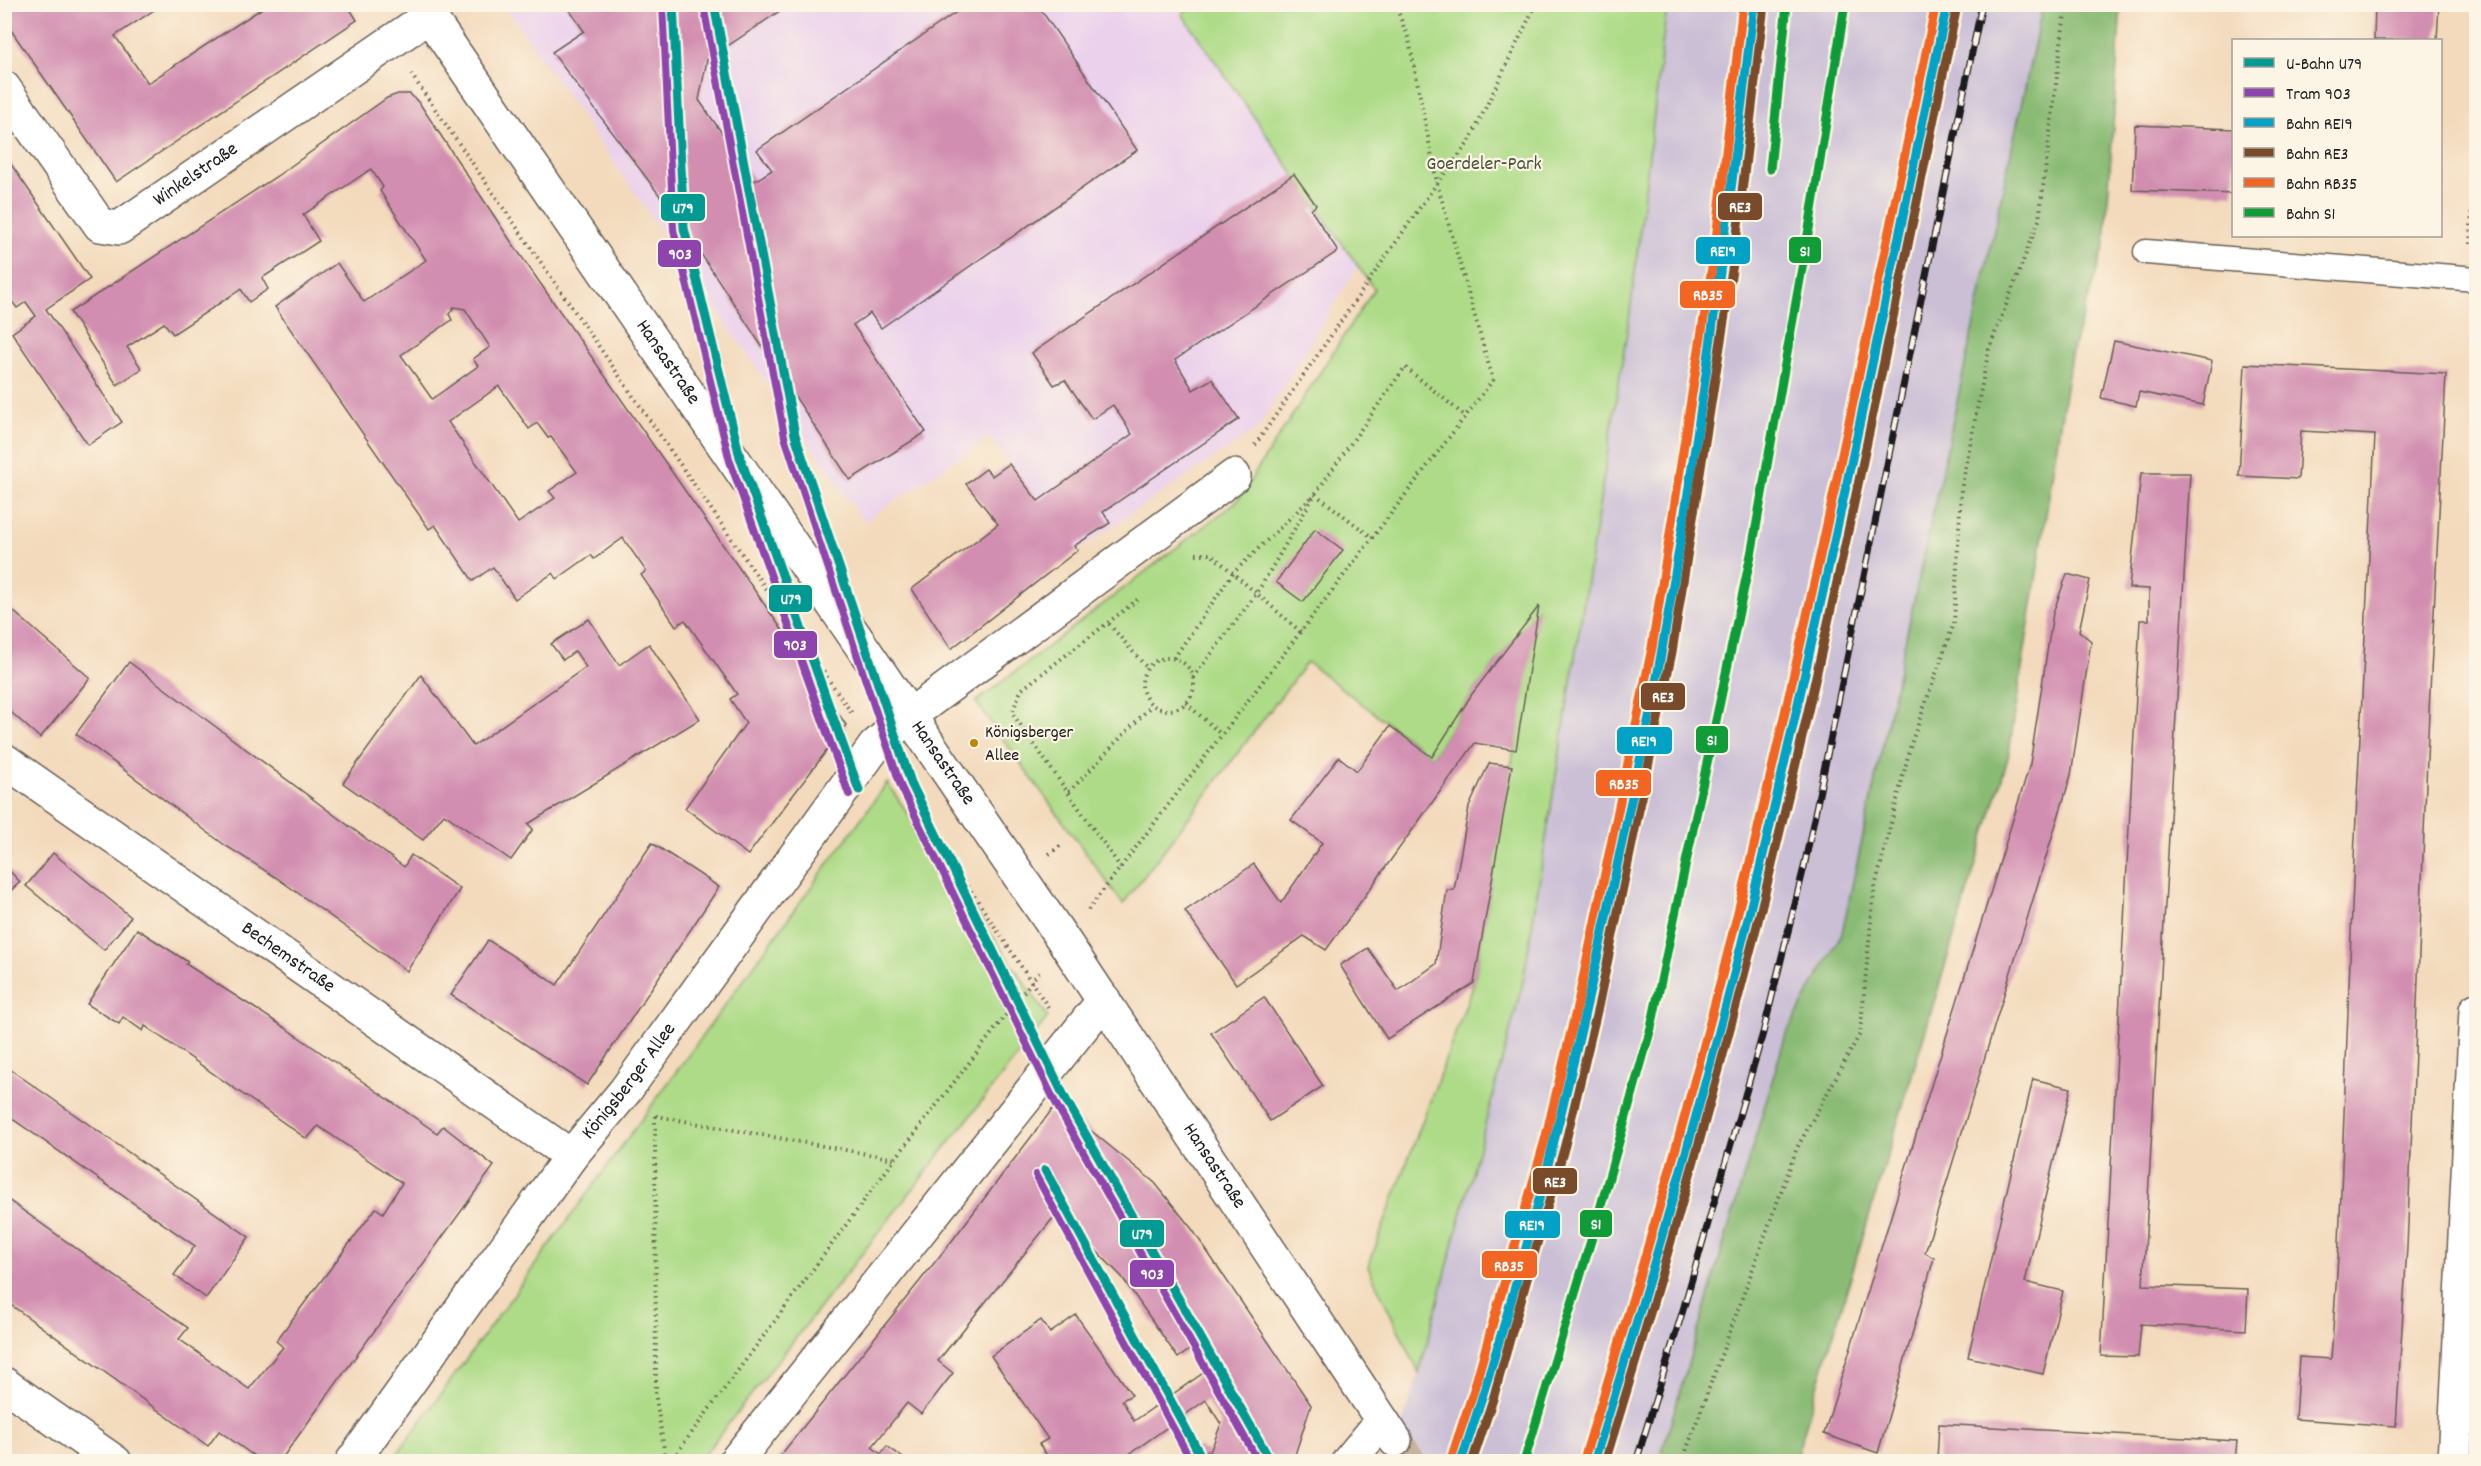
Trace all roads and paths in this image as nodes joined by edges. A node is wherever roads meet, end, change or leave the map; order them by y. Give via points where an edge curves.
1 (1395, 4) edge
2 (1536, 4) edge
3 (2066, 4) edge
4 (425, 10) edge
5 (390, 43) junction
6 (4, 88) edge
7 (2476, 131) edge
8 (1437, 183) junction
9 (2146, 252) dead end
10 (2473, 279) edge
11 (1465, 416) junction
12 (1234, 476) joint
13 (1316, 494) junction
14 (1373, 538) junction
15 (1191, 554) dead end
16 (1233, 573) junction
17 (1146, 593) dead end
18 (1257, 593) junction
19 (1109, 624) junction
20 (1300, 632) junction
21 (1174, 658) junction
22 (1147, 668) junction
23 (1193, 678) junction
24 (1186, 703) junction
25 (1151, 706) junction
26 (909, 716) junction
27 (1222, 735) junction
28 (875, 746) junction
29 (4, 760) edge
30 (1069, 793) junction
31 (1121, 868) junction
32 (1064, 940) junction
33 (1032, 980) junction
34 (1104, 1000) junction
35 (2476, 1010) edge
36 (1070, 1042) junction
37 (625, 1091) junction
38 (655, 1116) junction
39 (571, 1156) junction
40 (895, 1159) junction
41 (4, 1384) edge
42 (115, 1461) edge
43 (352, 1461) edge
44 (668, 1461) edge
45 (735, 1461) edge
46 (1348, 1461) edge
47 (1682, 1461) edge
48 (2454, 1461) edge

1 - 8 path via 1409,40
2 - 8 path via 1469,142
3 - 47 path via 2039,220 1989,349 1961,490 1954,623 1911,744 1874,891 1860,1034 1797,1148
4 - 5 street, Winkelstraße
4 - 26 street, Hansastraße
5 - 6 street, Winkelstraße via 119,228 100,225
5 - 28 path
7 - 10 path
8 - 11 path via 1493,380
8 - 12 path
9 - 10 lane
11 - 13 path via 1405,367
11 - 14 path
12 - 26 street, Königsberger Allee
13 - 14 path
13 - 16 path
13 - 18 path
14 - 20 path
15 - 16 path via 1211,554
16 - 18 path
16 - 21 path
17 - 19 path
18 - 20 path
18 - 23 path
19 - 22 path
19 - 30 path via 1021,690 1012,713
20 - 27 path
21 - 22 path via 1162,659
21 - 23 path via 1186,665
22 - 25 path via 1141,681 1143,695
23 - 24 path via 1193,692
24 - 25 path via 1172,711
24 - 27 path
25 - 30 path
26 - 28 street, Königsberger Allee
26 - 32 street, Hansastraße
27 - 31 path
28 - 33 path
28 - 37 street, Königsberger Allee
29 - 39 street, Bechemstraße
30 - 31 path
31 - 32 path
32 - 33 path
32 - 34 street, Hansastraße
33 - 36 path
33 - 40 path
34 - 36 street
34 - 46 street, Hansastraße via 1388,1430
35 - 48 street
36 - 45 street
37 - 38 path
37 - 39 street, Königsberger Allee
38 - 40 path
38 - 44 path via 656,1398
39 - 43 street, Königsberger Allee
40 - 44 path
41 - 42 street

